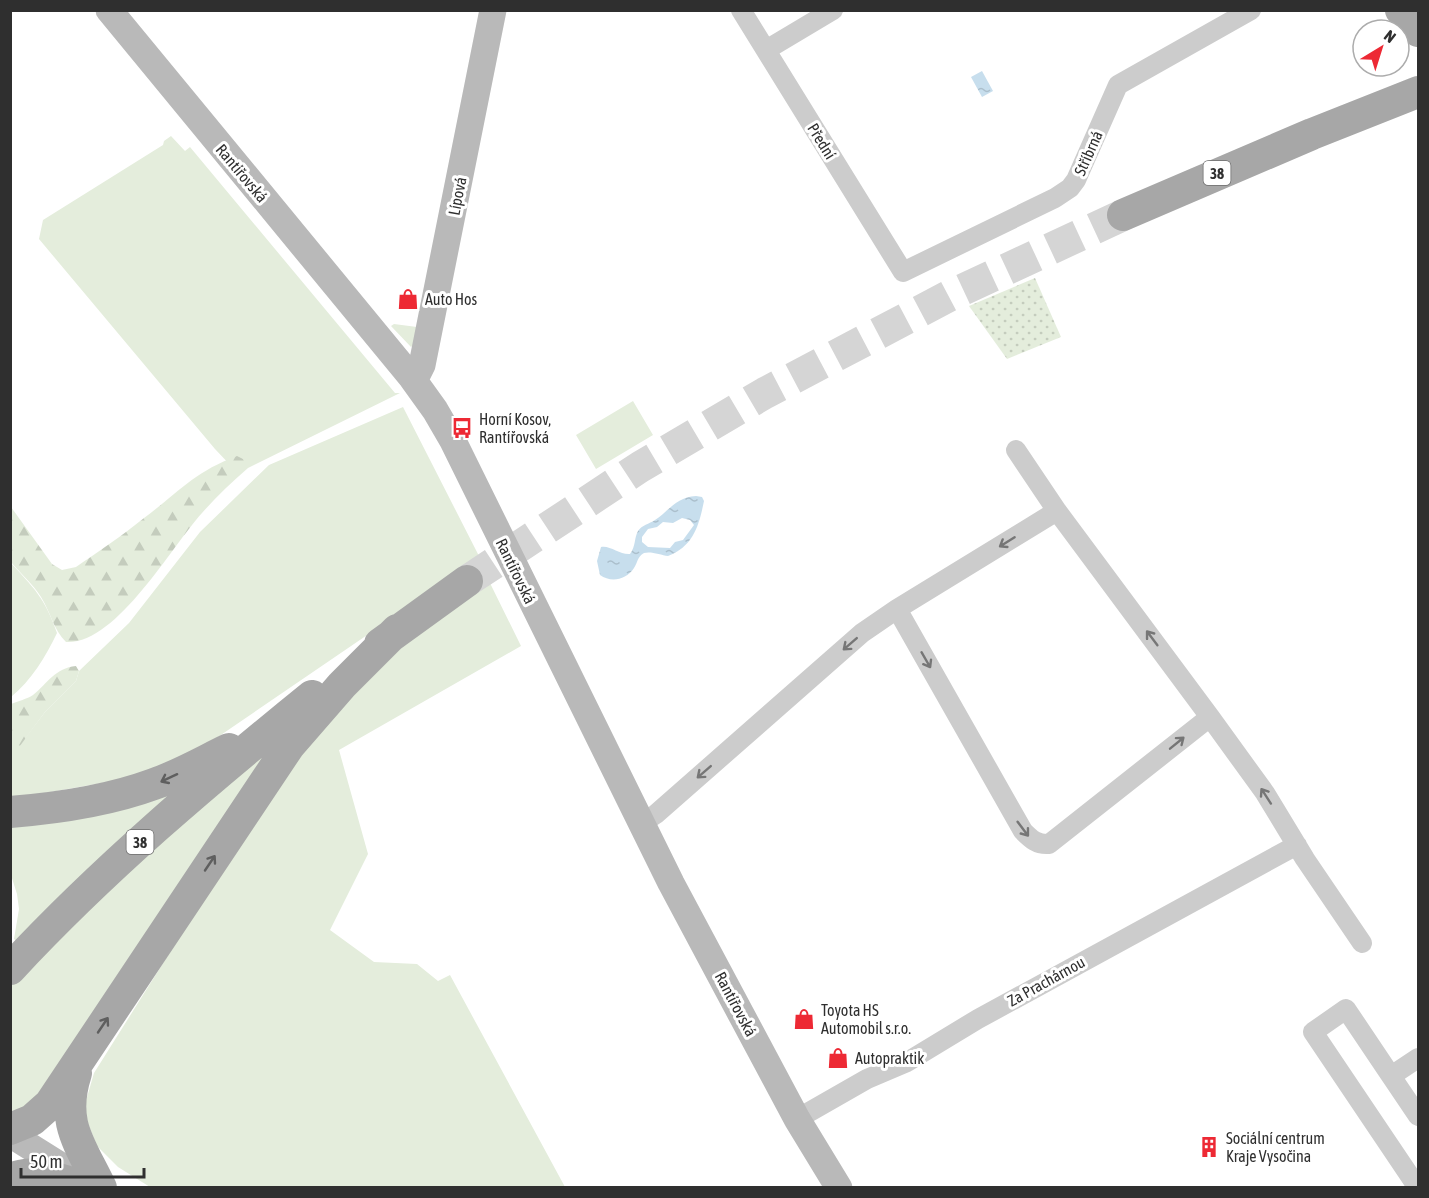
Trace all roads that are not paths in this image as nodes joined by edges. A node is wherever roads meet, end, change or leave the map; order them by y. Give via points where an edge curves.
1 (109, 10) edge
2 (493, 10) edge
3 (741, 10) edge
4 (833, 10) edge
5 (1251, 10) edge
6 (1401, 10) edge
7 (1419, 32) edge
8 (766, 50) junction
9 (1419, 92) edge
10 (1123, 215) tunnel mouth
11 (903, 272) joint
12 (412, 378) junction
13 (1016, 450) dead end
14 (1057, 511) junction
15 (466, 581) tunnel mouth
16 (897, 609) junction
17 (397, 630) junction
18 (1210, 717) junction
19 (278, 724) junction
20 (10, 812) edge
21 (641, 824) junction
22 (1297, 846) junction
23 (1362, 943) dead end
24 (10, 969) edge
25 (82, 1055) junction
26 (1419, 1058) edge
27 (1391, 1076) junction
28 (1419, 1116) edge
29 (797, 1119) junction
30 (10, 1132) edge
31 (10, 1179) edge
32 (86, 1188) edge
33 (95, 1188) edge
34 (101, 1188) edge
35 (838, 1188) edge
36 (1418, 1188) edge

1 - 12 street, Rantířovská
2 - 12 street, Lípová via 432,322 422,365
3 - 8 street, Přední
4 - 8 street
5 - 11 street, Stříbrná via 1118,85 1070,188
6 - 7 main road
8 - 11 street, Přední
9 - 10 main road, 38
12 - 21 street, Rantířovská via 453,441
13 - 14 street
14 -> 16 street
18 -> 14 street
15 - 17 main road, 38
16 -> 18 street via 1023,831 1035,842 1050,844
16 -> 21 street via 862,633
17 - 19 main road, 38
25 -> 17 main road via 289,746
22 -> 18 street via 1265,793
19 -> 20 main road via 134,791 65,807
19 - 24 main road, 38 via 150,833
21 - 29 street, Rantířovská
22 - 23 street
22 - 29 street, Za Prachárnou
25 - 30 main road via 41,1113
25 - 34 main road via 69,1115 77,1141
26 - 27 street
27 - 28 street
27 - 36 street via 1346,1009 1312,1032
29 - 35 street, Rantířovská
30 - 33 street
31 - 32 main road via 39,1174

